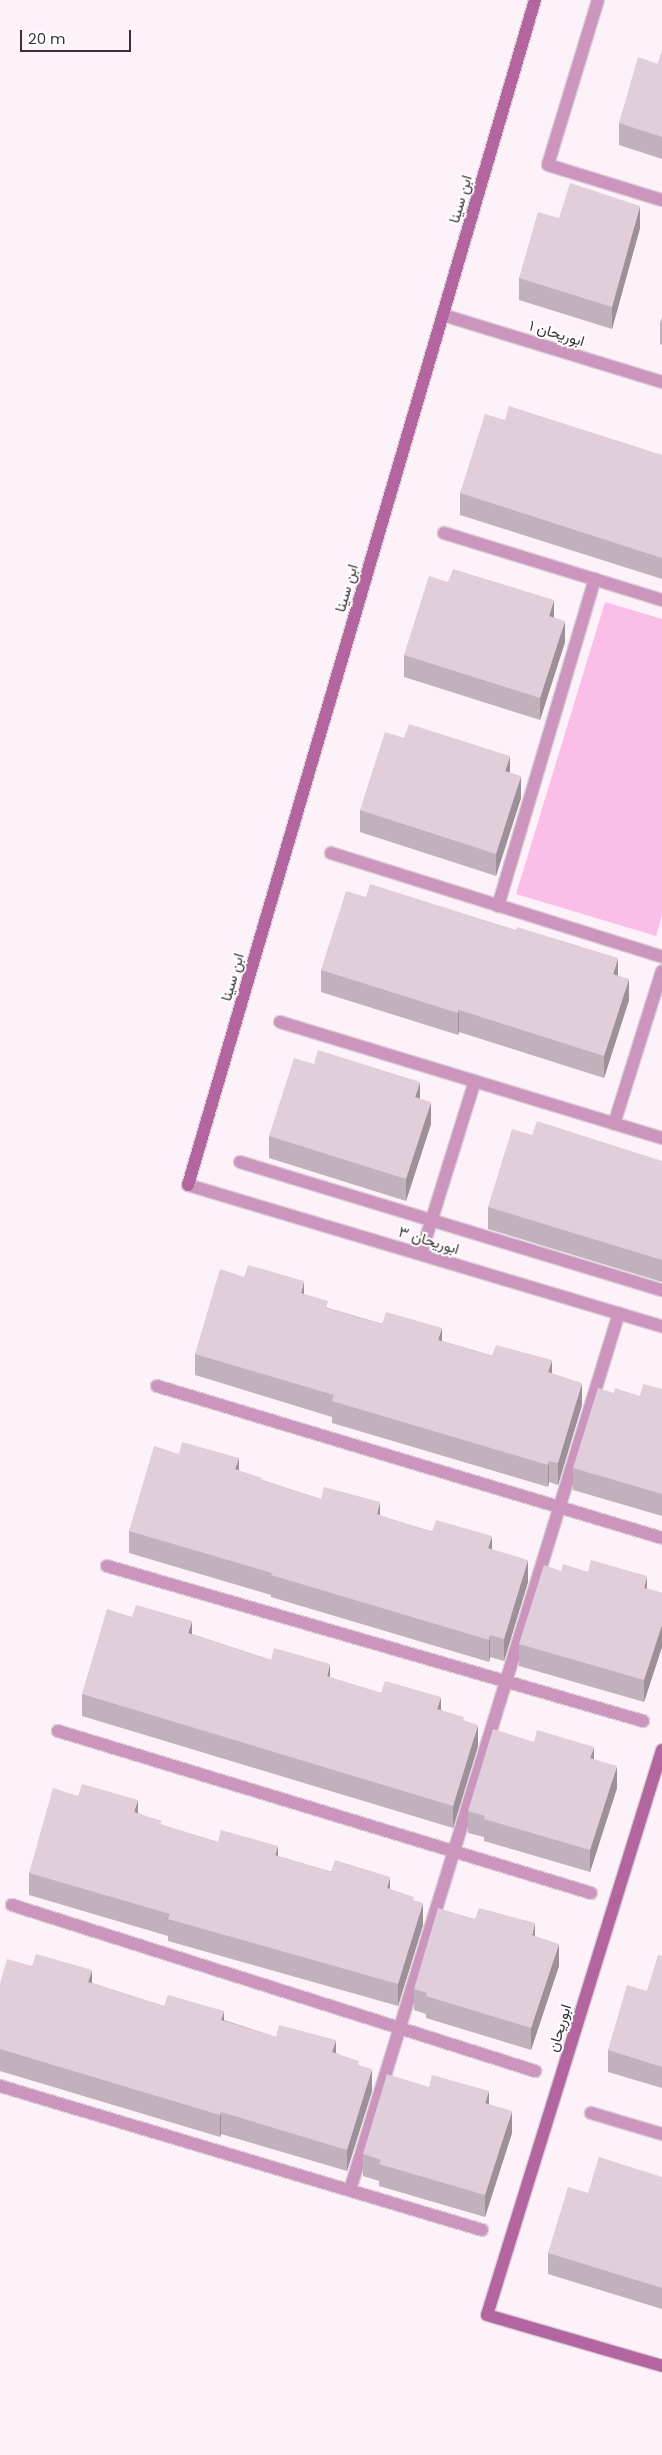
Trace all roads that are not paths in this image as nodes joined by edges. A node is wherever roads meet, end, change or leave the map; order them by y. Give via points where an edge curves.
1 (535, 0) edge
2 (598, 0) edge
3 (662, 200) edge
4 (443, 315) junction
5 (662, 382) edge
6 (444, 533) dead end
7 (595, 579) junction
8 (662, 600) edge
9 (331, 853) dead end
10 (498, 906) junction
11 (662, 957) edge
12 (662, 971) edge
13 (280, 1022) dead end
14 (475, 1081) junction
15 (614, 1124) junction
16 (662, 1138) edge
17 (240, 1162) dead end
18 (188, 1185) joint
19 (432, 1220) junction
20 (421, 1254) junction
21 (662, 1290) edge
22 (619, 1313) junction
23 (662, 1326) edge
24 (157, 1386) dead end
25 (559, 1507) junction
26 (662, 1538) edge
27 (107, 1566) dead end
28 (506, 1682) junction
29 (643, 1722) dead end
30 (58, 1731) dead end
31 (662, 1750) edge
32 (454, 1851) junction
33 (591, 1893) dead end
34 (12, 1905) dead end
35 (400, 2029) junction
36 (535, 2071) dead end
37 (0, 2086) edge
38 (591, 2113) dead end
39 (662, 2134) edge
40 (350, 2190) junction
41 (482, 2230) dead end
42 (662, 2366) edge

1 - 4 street, ابن سینا
2 - 3 street via 548,165
4 - 5 street, ابوریحان ۱
4 - 18 street, ابن سینا
6 - 7 street
7 - 8 street
7 - 10 street
9 - 10 street
10 - 11 street
12 - 15 street
13 - 14 street
14 - 15 street
14 - 19 street
15 - 16 street
17 - 19 street
18 - 20 street, ابوریحان ۳
19 - 20 street
19 - 21 street
20 - 22 street, ابوریحان ۳
22 - 23 street, ابوریحان ۳
22 - 25 street
24 - 25 street
25 - 26 street
25 - 28 street
27 - 28 street
28 - 29 street
28 - 32 street
30 - 32 street
31 - 42 street, ابوریحان via 487,2315
32 - 33 street
32 - 35 street
34 - 35 street
35 - 36 street
35 - 40 street
37 - 40 street
38 - 39 street
40 - 41 street

